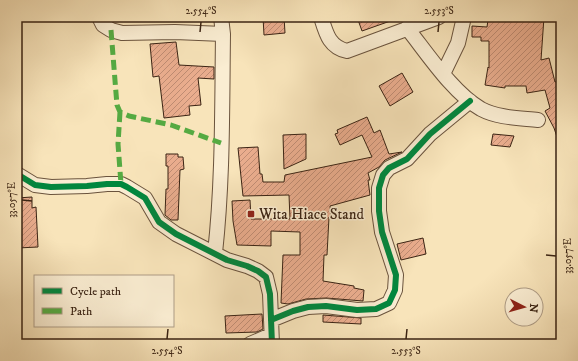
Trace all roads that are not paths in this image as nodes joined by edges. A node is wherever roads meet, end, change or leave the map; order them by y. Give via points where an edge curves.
1 (99, 17) edge
2 (221, 17) edge
3 (321, 17) edge
4 (439, 17) edge
5 (464, 17) edge
6 (407, 28) junction
7 (223, 34) junction
8 (443, 74) junction
9 (470, 101) junction
10 (538, 120) dead end
11 (17, 175) edge
12 (215, 253) junction
13 (271, 320) junction
14 (271, 340) edge
15 (250, 344) edge

1 - 7 street via 103,25 122,33
2 - 7 street
3 - 6 street via 331,43 347,51
4 - 6 street
5 - 8 street via 458,42
6 - 8 street
7 - 12 street via 220,203
8 - 9 street
9 - 10 street via 482,109 505,116
9 - 13 street via 430,134 407,159 389,168 383,175 379,188 379,211 382,232 396,275 395,290 389,303 376,309 357,310 326,306 308,307
11 - 12 street via 43,186 121,184 145,198 159,222 176,234
12 - 13 street via 227,260 253,268 266,277 270,294
13 - 14 street
14 - 15 street

